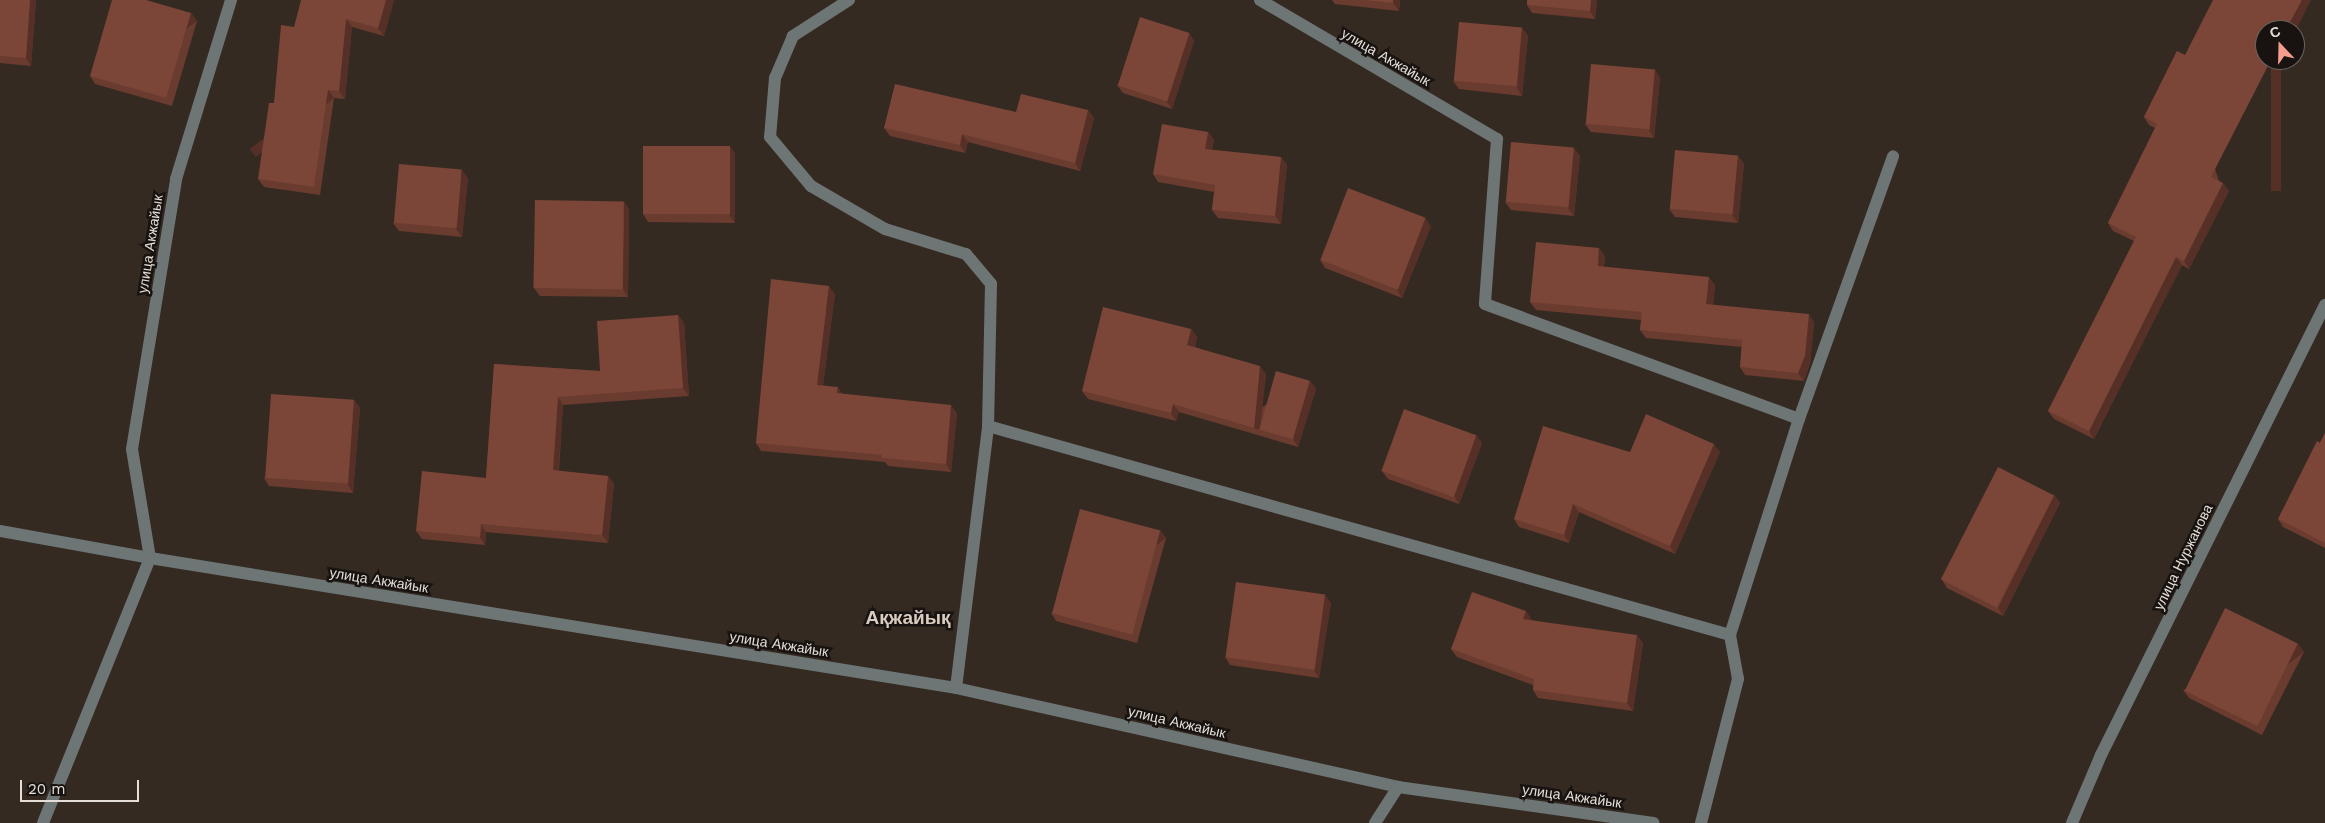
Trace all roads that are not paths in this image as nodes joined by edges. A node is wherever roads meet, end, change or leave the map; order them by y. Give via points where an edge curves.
1 (231, 0) edge
2 (849, 0) edge
3 (1260, 0) edge
4 (1893, 156) dead end
5 (2325, 306) edge
6 (1799, 419) junction
7 (988, 426) junction
8 (0, 532) edge
9 (150, 558) junction
10 (1730, 635) junction
11 (956, 688) junction
12 (1398, 787) junction
13 (43, 823) edge
14 (1375, 823) edge
15 (1653, 823) edge
16 (1701, 823) edge
17 (2072, 823) edge

1 - 9 street, улица Акжайык via 176,179 132,449
2 - 7 street via 793,36 775,78 770,137 811,186 885,229 966,254 991,284
3 - 6 street, улица Акжайык via 1498,139 1485,304
4 - 6 street
5 - 17 street, улица Нуржанова via 2101,755
6 - 10 street
7 - 10 street
7 - 11 street
8 - 9 street, улица Акжайык
9 - 11 street, улица Акжайык
9 - 13 street
10 - 16 street via 1738,678
11 - 12 street, улица Акжайык
12 - 14 street
12 - 15 street, улица Акжайык

